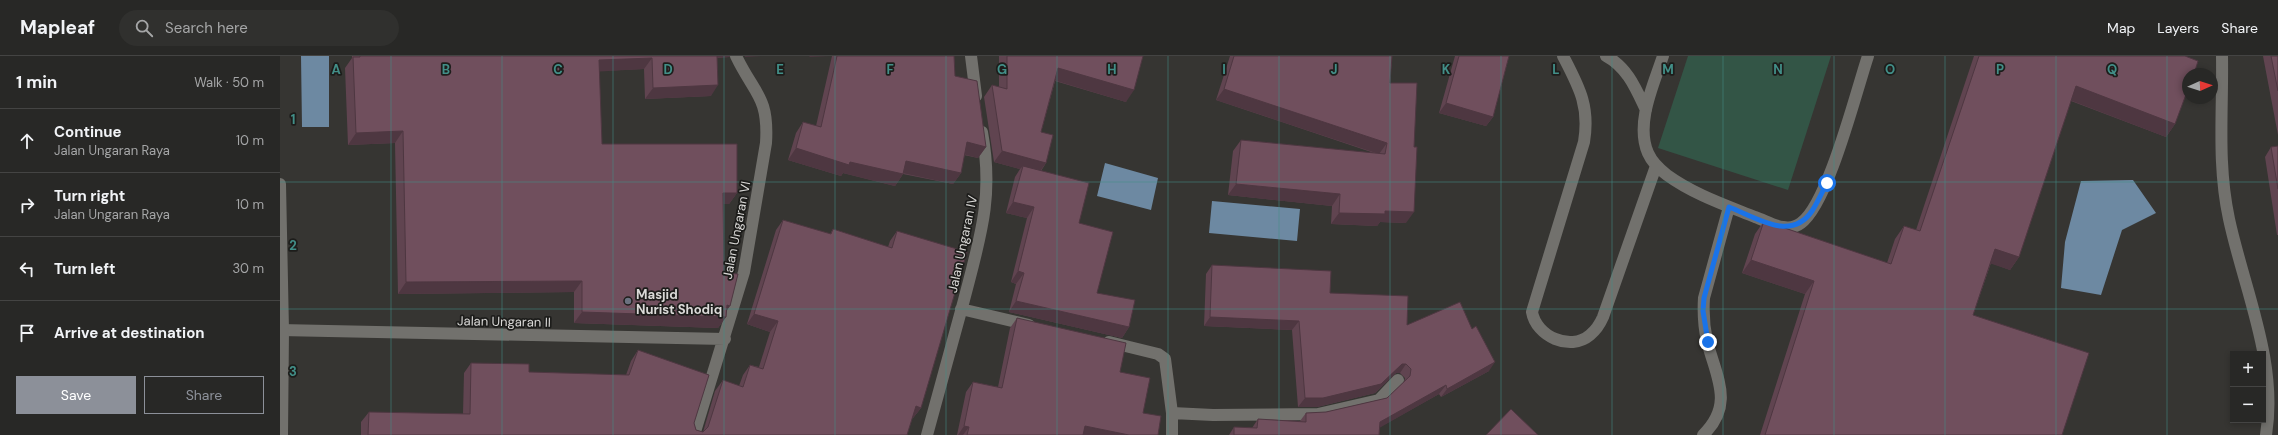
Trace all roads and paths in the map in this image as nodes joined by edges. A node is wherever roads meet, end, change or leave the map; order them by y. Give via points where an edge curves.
1 (736, 56) edge
2 (971, 56) edge
3 (1563, 56) edge
4 (1606, 56) edge
5 (1663, 56) edge
6 (1868, 56) edge
7 (2222, 56) edge
8 (978, 108) edge
9 (1646, 110) junction
10 (980, 124) edge
11 (1656, 166) junction
12 (280, 184) edge
13 (1729, 207) junction
14 (961, 309) junction
15 (1044, 329) edge
16 (282, 330) edge
17 (725, 339) junction
18 (1098, 340) edge
19 (1398, 380) edge
20 (1172, 413) junction
21 (282, 435) edge
22 (694, 435) edge
23 (927, 435) edge
24 (1172, 435) edge
25 (1703, 435) edge
26 (2266, 435) edge

1 - 17 street, Jalan Ungaran VI via 764,102 767,125 762,173 744,272
2 - 8 street
3 - 11 street via 1580,90 1586,110 1587,126 1532,312 1536,324 1545,334 1558,340 1575,340 1590,335 1598,327
4 - 9 street via 1616,62 1631,78
5 - 9 street
6 - 13 street via 1827,183 1806,219 1795,226 1784,227
7 - 26 street via 2220,158 2229,218 2263,345 2270,386
9 - 11 street via 1645,144
10 - 14 street, Jalan Ungaran IV via 988,176 986,207
11 - 13 street via 1685,186
12 - 16 street
13 - 25 street via 1704,298 1703,311 1708,342 1720,384 1721,402 1716,418
14 - 15 street
14 - 23 street, Jalan Ungaran IV
16 - 17 street, Jalan Ungaran II
16 - 21 street
17 - 22 street, Jalan Ungaran VI
18 - 20 street via 1158,354 1165,359
19 - 20 street via 1379,400 1318,414
20 - 24 street

